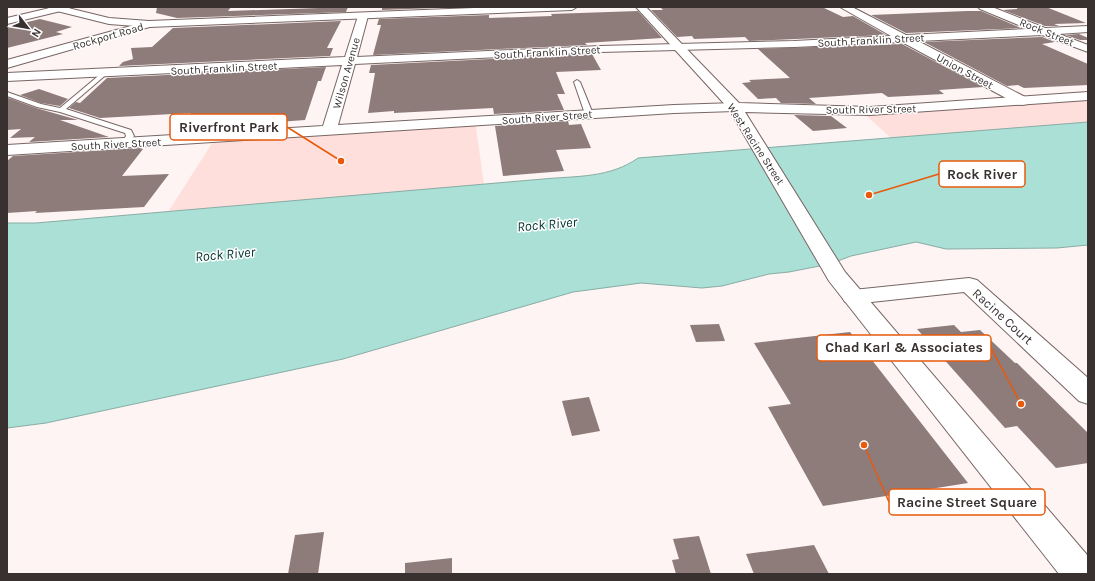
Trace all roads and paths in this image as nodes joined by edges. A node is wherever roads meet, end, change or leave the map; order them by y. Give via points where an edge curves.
1 (572, 7) edge
2 (642, 7) edge
3 (845, 7) edge
4 (983, 7) edge
5 (59, 8) edge
6 (194, 11) dead end
7 (363, 16) junction
8 (7, 21) edge
9 (149, 24) junction
10 (1088, 29) edge
11 (1045, 31) junction
12 (905, 39) junction
13 (679, 46) junction
14 (1088, 49) edge
15 (349, 62) junction
16 (7, 64) edge
17 (105, 73) junction
18 (7, 77) edge
19 (577, 82) dead end
20 (7, 94) edge
21 (1088, 96) edge
22 (1022, 101) junction
23 (735, 108) junction
24 (61, 110) junction
25 (589, 114) junction
26 (329, 131) junction
27 (126, 143) junction
28 (7, 150) edge
29 (853, 297) junction
30 (1088, 394) edge
31 (1081, 574) edge

1 - 7 street
2 - 13 street, West Racine Street
3 - 12 street, Union Street
4 - 11 street, Rock Street
5 - 8 street
5 - 9 street via 109,21
6 - 9 street, Rockport Road
7 - 9 street
7 - 15 street, Wilson Avenue
9 - 16 street, Rockport Road
10 - 11 street, South Franklin Street
11 - 12 street, South Franklin Street
11 - 14 street, Rock Street
12 - 13 street, South Franklin Street
12 - 22 street, Union Street
13 - 15 street, South Franklin Street
13 - 23 street, West Racine Street
15 - 17 street, South Franklin Street
15 - 26 street, Wilson Avenue
17 - 18 street, South Franklin Street
17 - 24 lane
19 - 25 lane
20 - 24 lane via 39,106
21 - 22 street, South River Street
22 - 23 street, South River Street via 870,111
23 - 25 street, South River Street via 674,108
23 - 29 street, West Racine Street via 837,276
24 - 27 lane via 128,132 130,136
25 - 26 street, South River Street
26 - 27 street, South River Street
27 - 28 street, South River Street
29 - 30 street, Racine Court via 969,285
29 - 31 street, West Racine Street

